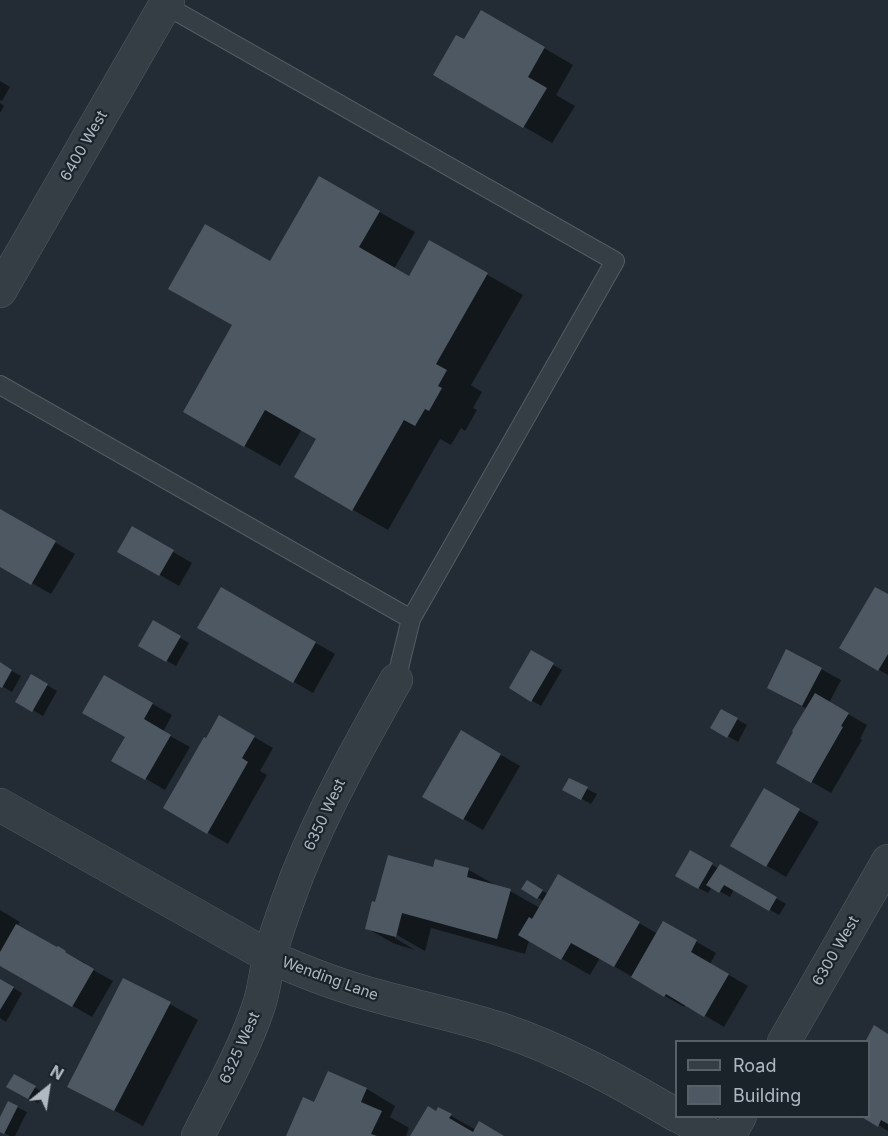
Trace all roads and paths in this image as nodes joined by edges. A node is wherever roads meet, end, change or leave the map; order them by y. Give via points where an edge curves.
1 (167, 2) edge
2 (0, 291) edge
3 (0, 385) edge
4 (411, 619) junction
5 (396, 680) joint
6 (0, 805) edge
7 (888, 861) edge
8 (270, 957) junction
9 (784, 1040) edge
10 (675, 1114) edge
11 (681, 1118) edge
12 (739, 1118) edge
13 (198, 1136) edge
14 (712, 1136) edge
15 (729, 1136) edge

1 - 2 street, 6400 West
1 - 4 lane via 615,261
3 - 4 lane
4 - 5 lane
5 - 8 street, 6350 West via 317,828
6 - 8 street, Wending Lane
7 - 9 street, 6300 West
8 - 10 street, Wending Lane via 345,987 536,1042 612,1078
8 - 13 street, 6325 West via 251,1029
11 - 14 street, Wending Lane
12 - 15 street

